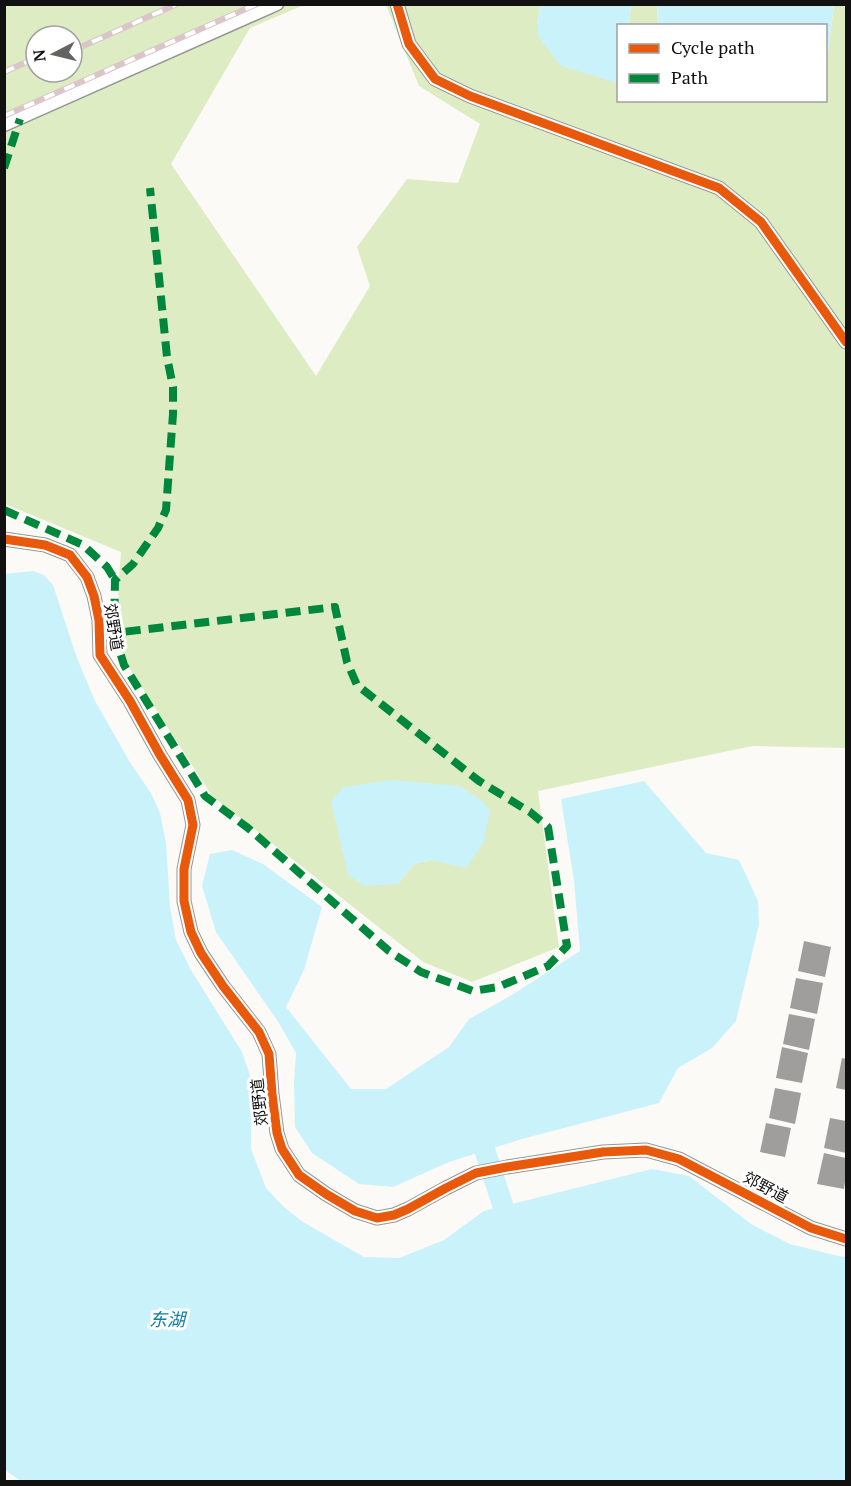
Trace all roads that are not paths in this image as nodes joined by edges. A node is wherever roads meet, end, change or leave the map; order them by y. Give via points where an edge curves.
1 (277, 4) edge
2 (397, 4) edge
3 (4, 125) edge
4 (846, 342) edge
5 (4, 539) edge
6 (846, 1239) edge

1 - 3 street
2 - 4 street via 409,44 435,79 470,96 719,188 760,222
5 - 6 street, 郊野道 via 45,545 70,555 87,577 99,620 100,655 188,800 194,825 184,869 184,901 191,932 222,986 259,1032 269,1054 277,1133 299,1175 355,1211 377,1218 408,1209 476,1173 603,1152 646,1150 679,1159 811,1228

